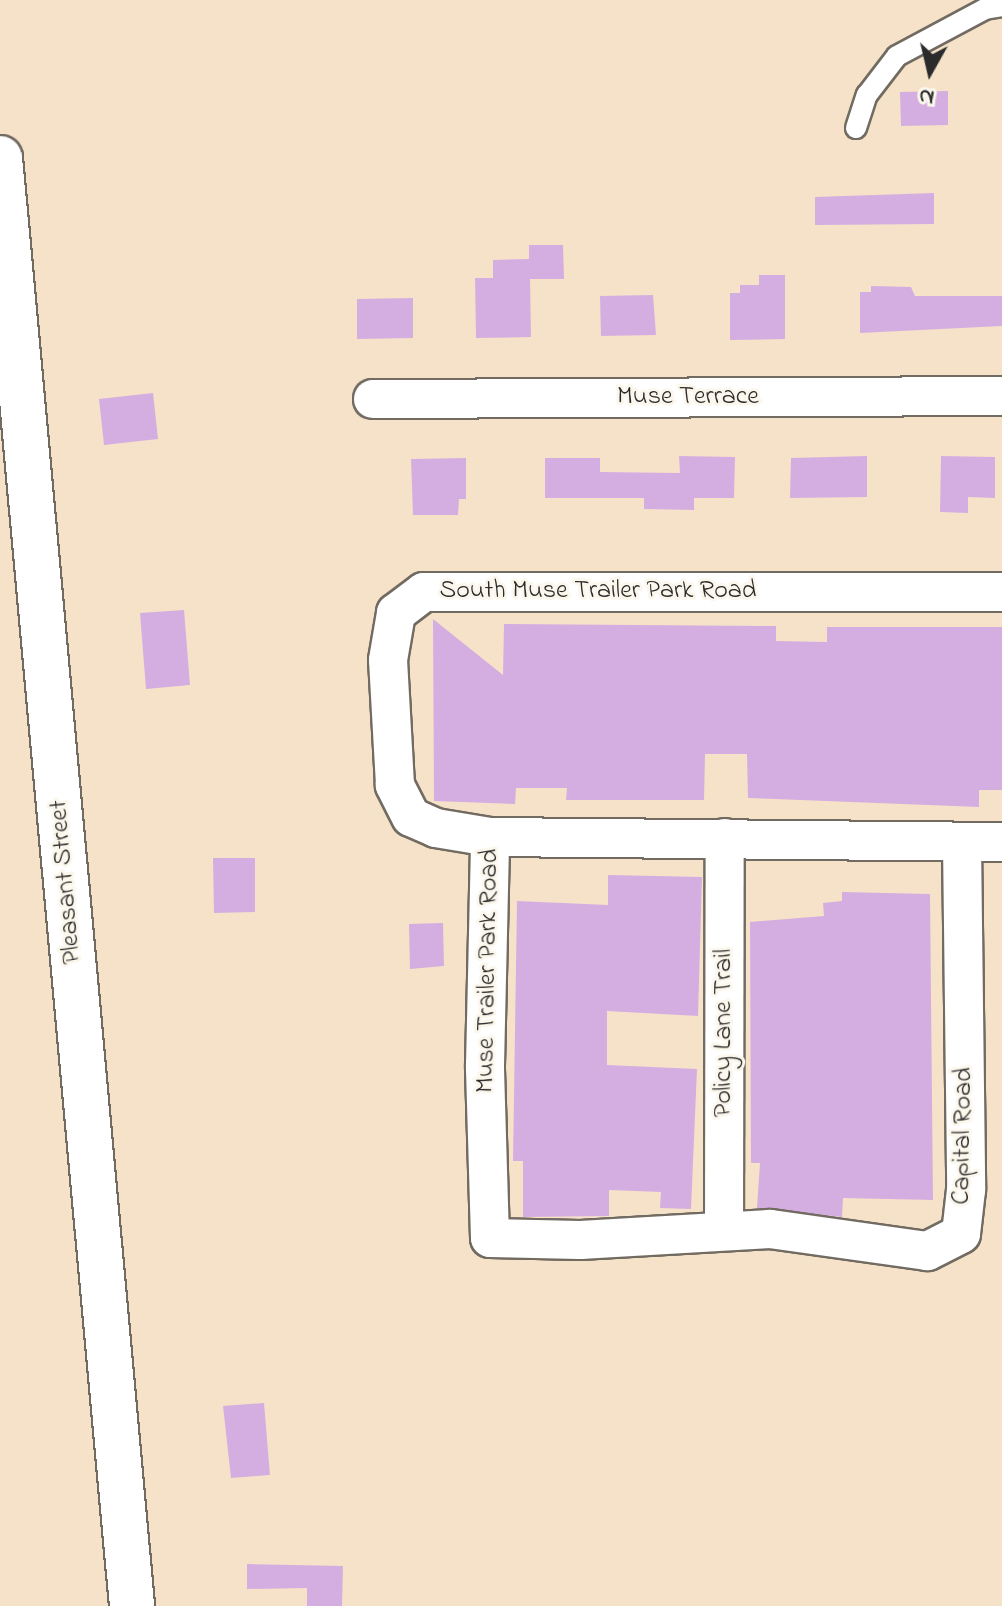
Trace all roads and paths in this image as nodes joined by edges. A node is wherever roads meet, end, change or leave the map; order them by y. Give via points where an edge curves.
1 (1002, 6) edge
2 (856, 128) dead end
3 (0, 158) edge
4 (1002, 396) edge
5 (373, 399) dead end
6 (1002, 592) edge
7 (490, 837) junction
8 (725, 838) junction
9 (1002, 842) edge
10 (962, 843) junction
11 (724, 1228) junction
12 (132, 1606) edge

1 - 2 lane via 985,9 897,56 867,95
3 - 12 main road, Pleasant Street
4 - 5 street, Muse Terrace
6 - 7 street, South Muse Trailer Park Road via 424,592 396,613 388,660 395,785 411,817 436,828
7 - 8 street, Muse Trailer Park Road
7 - 11 street, Muse Trailer Park Road via 485,1065 490,1238 580,1240
8 - 10 street, Muse Trailer Park Road
8 - 11 street, Policy Lane Trail
9 - 10 street, Muse Trailer Park Road
10 - 11 street, Capital Road via 966,1176 961,1234 927,1251 770,1229

